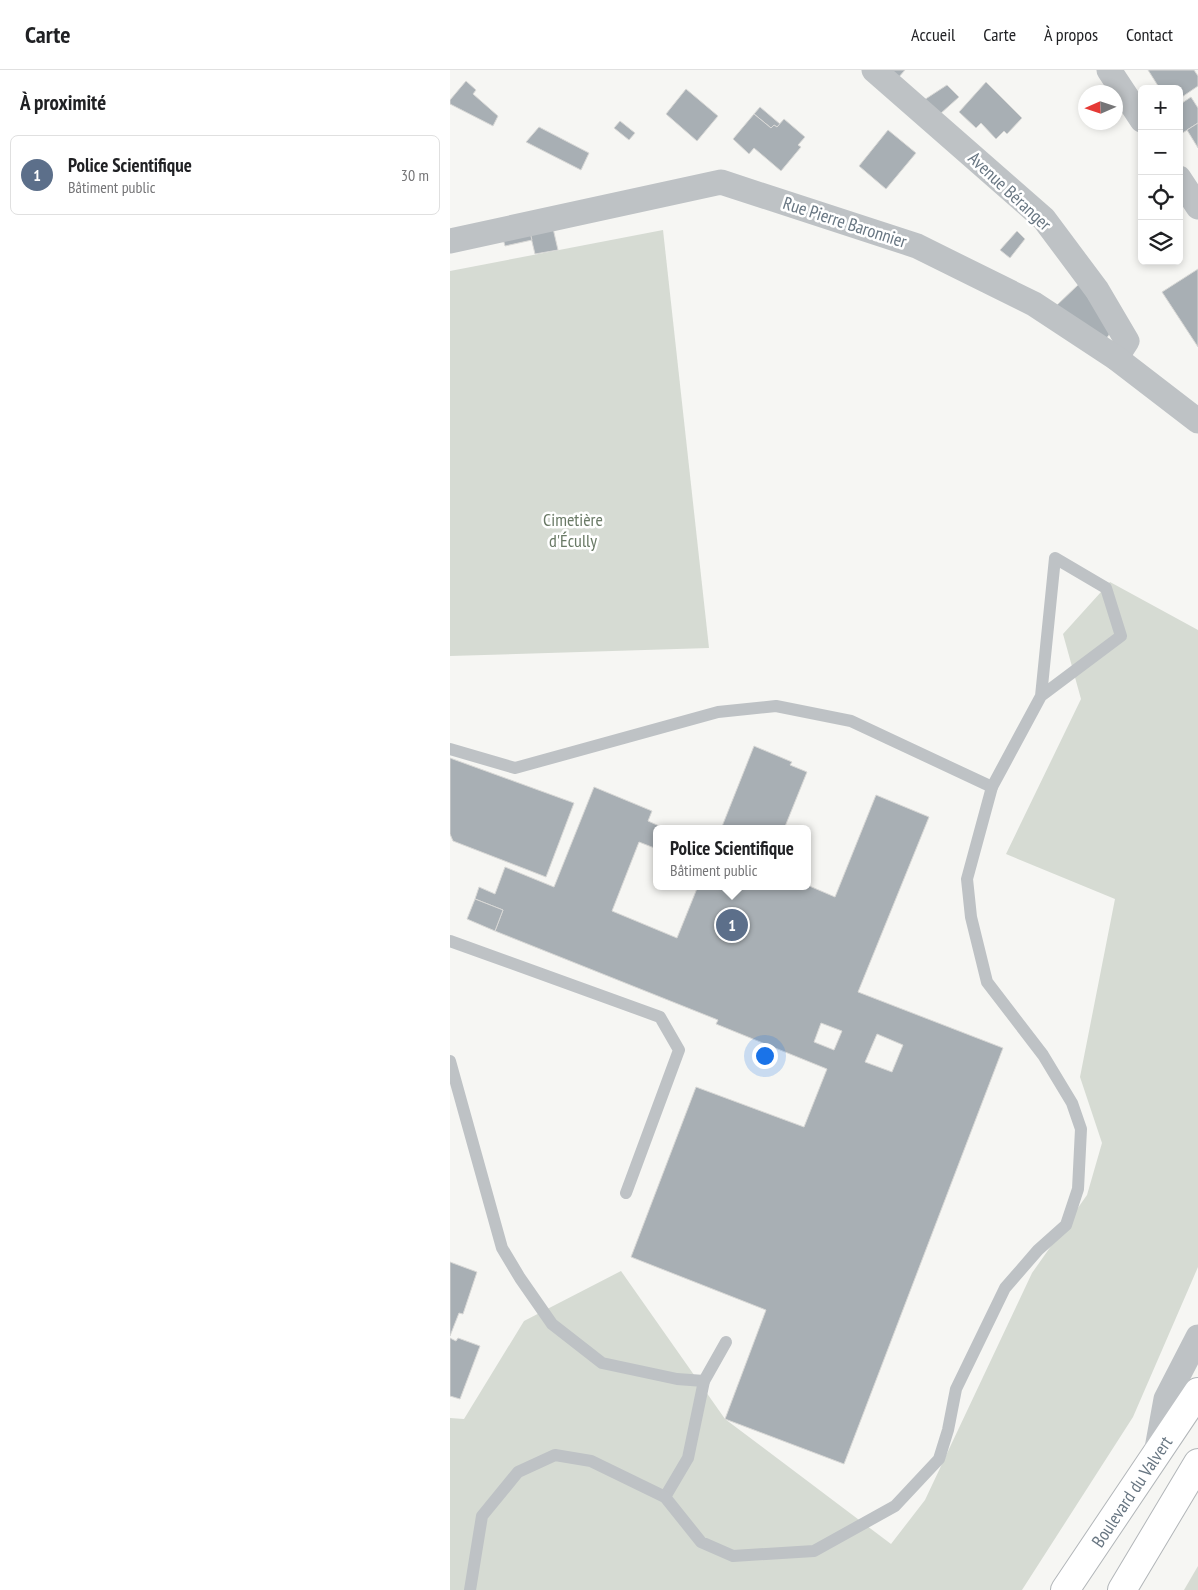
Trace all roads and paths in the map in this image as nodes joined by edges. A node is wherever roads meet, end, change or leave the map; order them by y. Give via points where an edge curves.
1 (874, 70) edge
2 (1109, 70) edge
3 (1138, 114) edge
4 (1183, 184) edge
5 (1198, 207) edge
6 (450, 241) edge
7 (1116, 358) junction
8 (1198, 421) edge
9 (1041, 696) junction
10 (450, 749) edge
11 (992, 787) junction
12 (450, 941) edge
13 (450, 1061) edge
14 (454, 1103) edge
15 (626, 1193) dead end
16 (1198, 1337) edge
17 (726, 1342) dead end
18 (704, 1381) junction
19 (1198, 1392) edge
20 (1154, 1460) junction
21 (1198, 1463) edge
22 (665, 1497) junction
23 (1126, 1585) edge
24 (470, 1590) edge
25 (1065, 1590) edge

1 - 7 street, Avenue Béranger via 1044,219 1097,290 1128,341
2 - 3 street
4 - 5 street
6 - 7 street, Rue Pierre Baronnier via 721,182 917,246 1034,304
7 - 8 street, Rue Pierre Baronnier
9 - 9 lane via 1121,636 1106,588 1055,558
9 - 11 lane
10 - 11 lane via 515,768 718,712 776,706 851,721
11 - 22 lane via 967,878 971,917 987,982 1043,1054 1072,1103 1081,1129 1078,1189 1066,1225 1038,1250 1005,1288 956,1388 939,1459 895,1506 814,1551 734,1556 701,1542
12 - 15 lane via 660,1017 679,1050
13 - 14 lane
14 - 18 lane via 502,1248 552,1324 602,1363 677,1379
16 - 20 street via 1166,1399
17 - 18 lane
18 - 22 lane via 688,1458
19 - 20 main road, Boulevard du Valvert
20 - 25 main road, Boulevard du Valvert
21 - 23 main road
22 - 24 lane via 591,1462 555,1455 518,1472 482,1516

